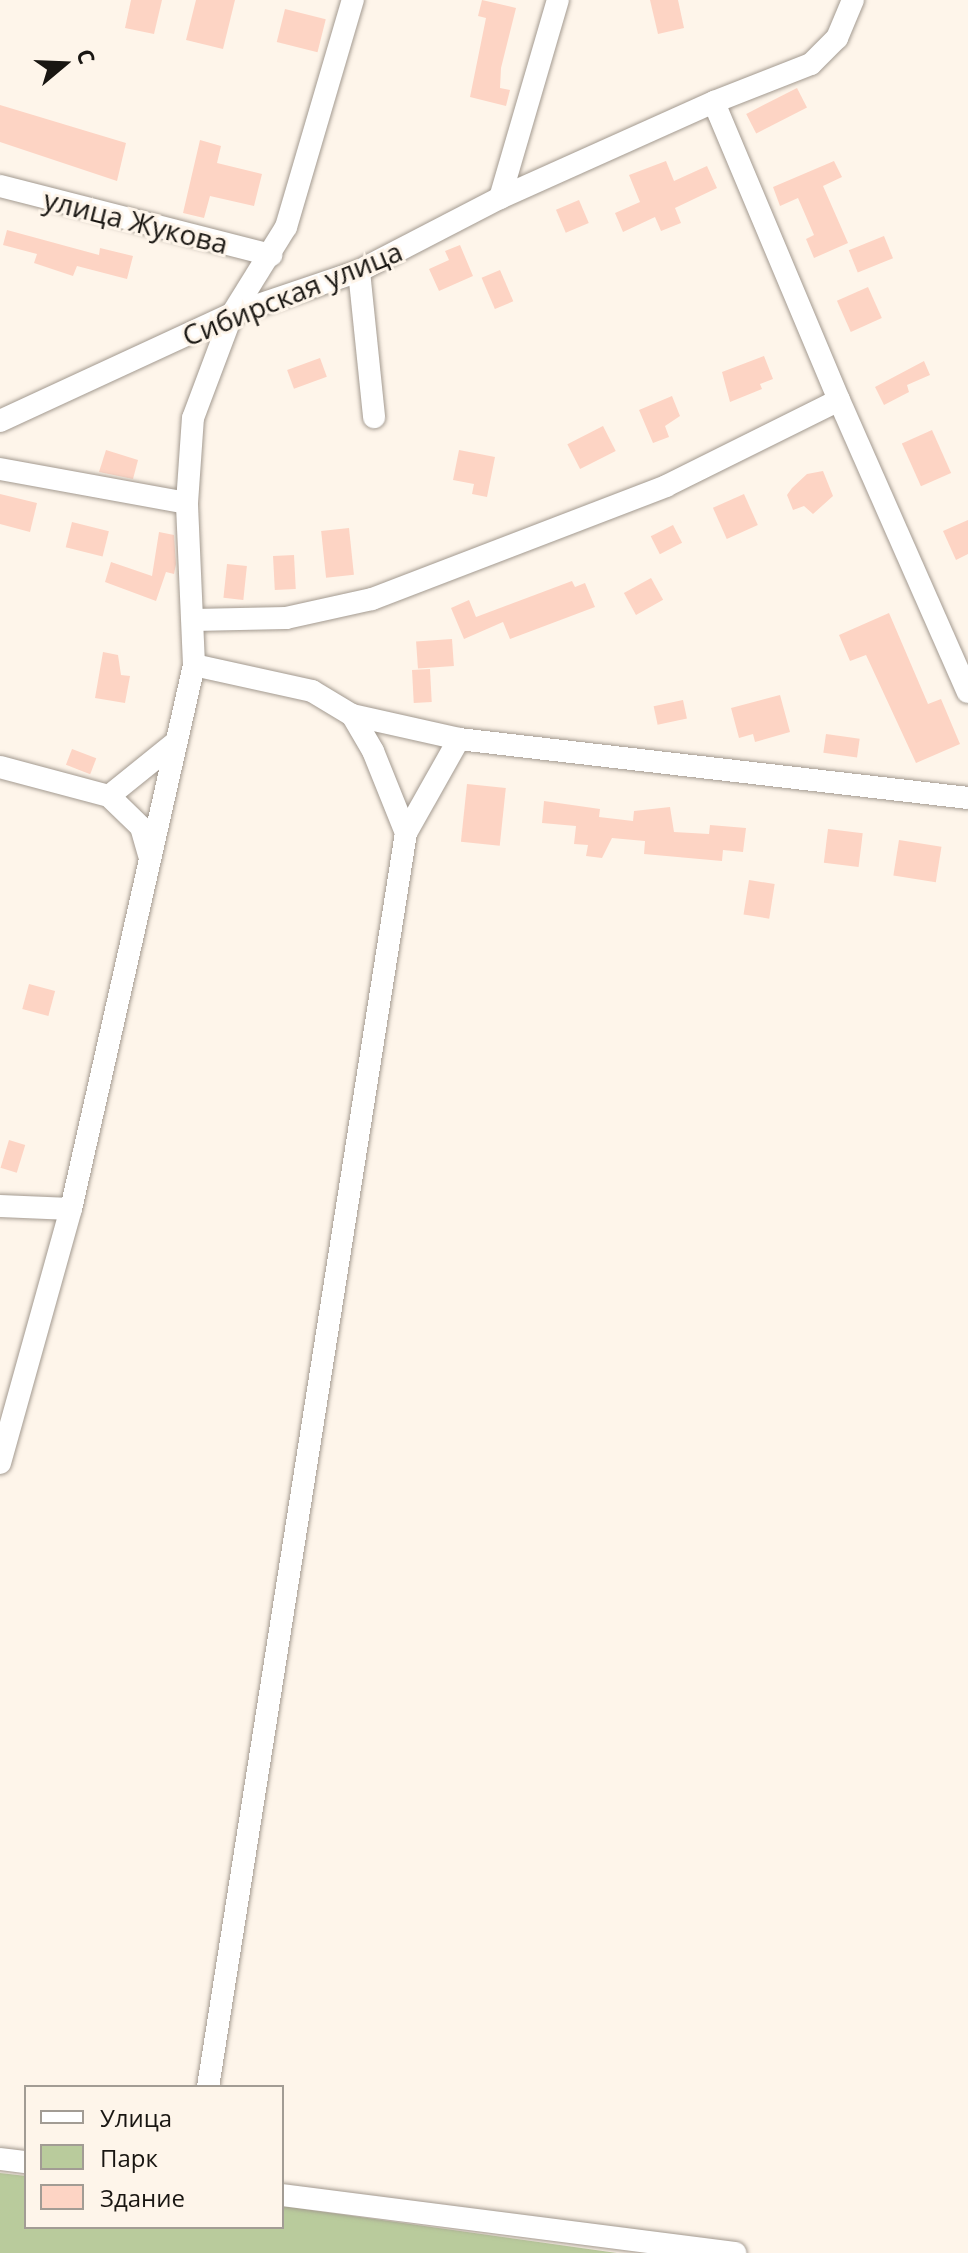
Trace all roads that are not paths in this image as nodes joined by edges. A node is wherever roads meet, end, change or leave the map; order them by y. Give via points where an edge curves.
1 (353, 0) edge
2 (558, 0) edge
3 (853, 0) edge
4 (714, 102) junction
5 (0, 186) edge
6 (500, 198) junction
7 (271, 255) junction
8 (359, 271) junction
9 (232, 314) junction
10 (839, 400) junction
11 (374, 417) dead end
12 (0, 421) edge
13 (0, 469) edge
14 (187, 503) junction
15 (194, 620) junction
16 (194, 665) junction
17 (968, 692) edge
18 (352, 715) junction
19 (459, 739) junction
20 (176, 742) junction
21 (0, 767) edge
22 (109, 796) junction
23 (968, 798) edge
24 (406, 833) junction
25 (150, 859) junction
26 (0, 1206) edge
27 (71, 1209) junction
28 (0, 1463) edge
29 (208, 2085) edge
30 (0, 2159) edge
31 (24, 2162) edge
32 (284, 2195) edge
33 (735, 2253) edge

1 - 7 street via 286,227
2 - 6 street
3 - 4 street, Сибирская улица via 837,38 811,64
4 - 6 street, Сибирская улица
4 - 10 street
5 - 7 street, улица Жукова
6 - 8 street, Сибирская улица
7 - 9 street
8 - 9 street, Сибирская улица
8 - 11 street
9 - 12 street, Сибирская улица
9 - 14 street via 193,418
10 - 15 street via 666,486 386,594 286,618
10 - 17 street
13 - 14 street
14 - 15 street
15 - 16 street
16 - 18 street via 312,691
16 - 20 street
18 - 19 street
18 - 24 street via 373,751
19 - 23 street
19 - 24 street
20 - 22 street
20 - 25 street
21 - 22 street
22 - 25 street via 141,827
24 - 29 street
25 - 27 street
26 - 27 street
27 - 28 street
30 - 31 street
32 - 33 street

